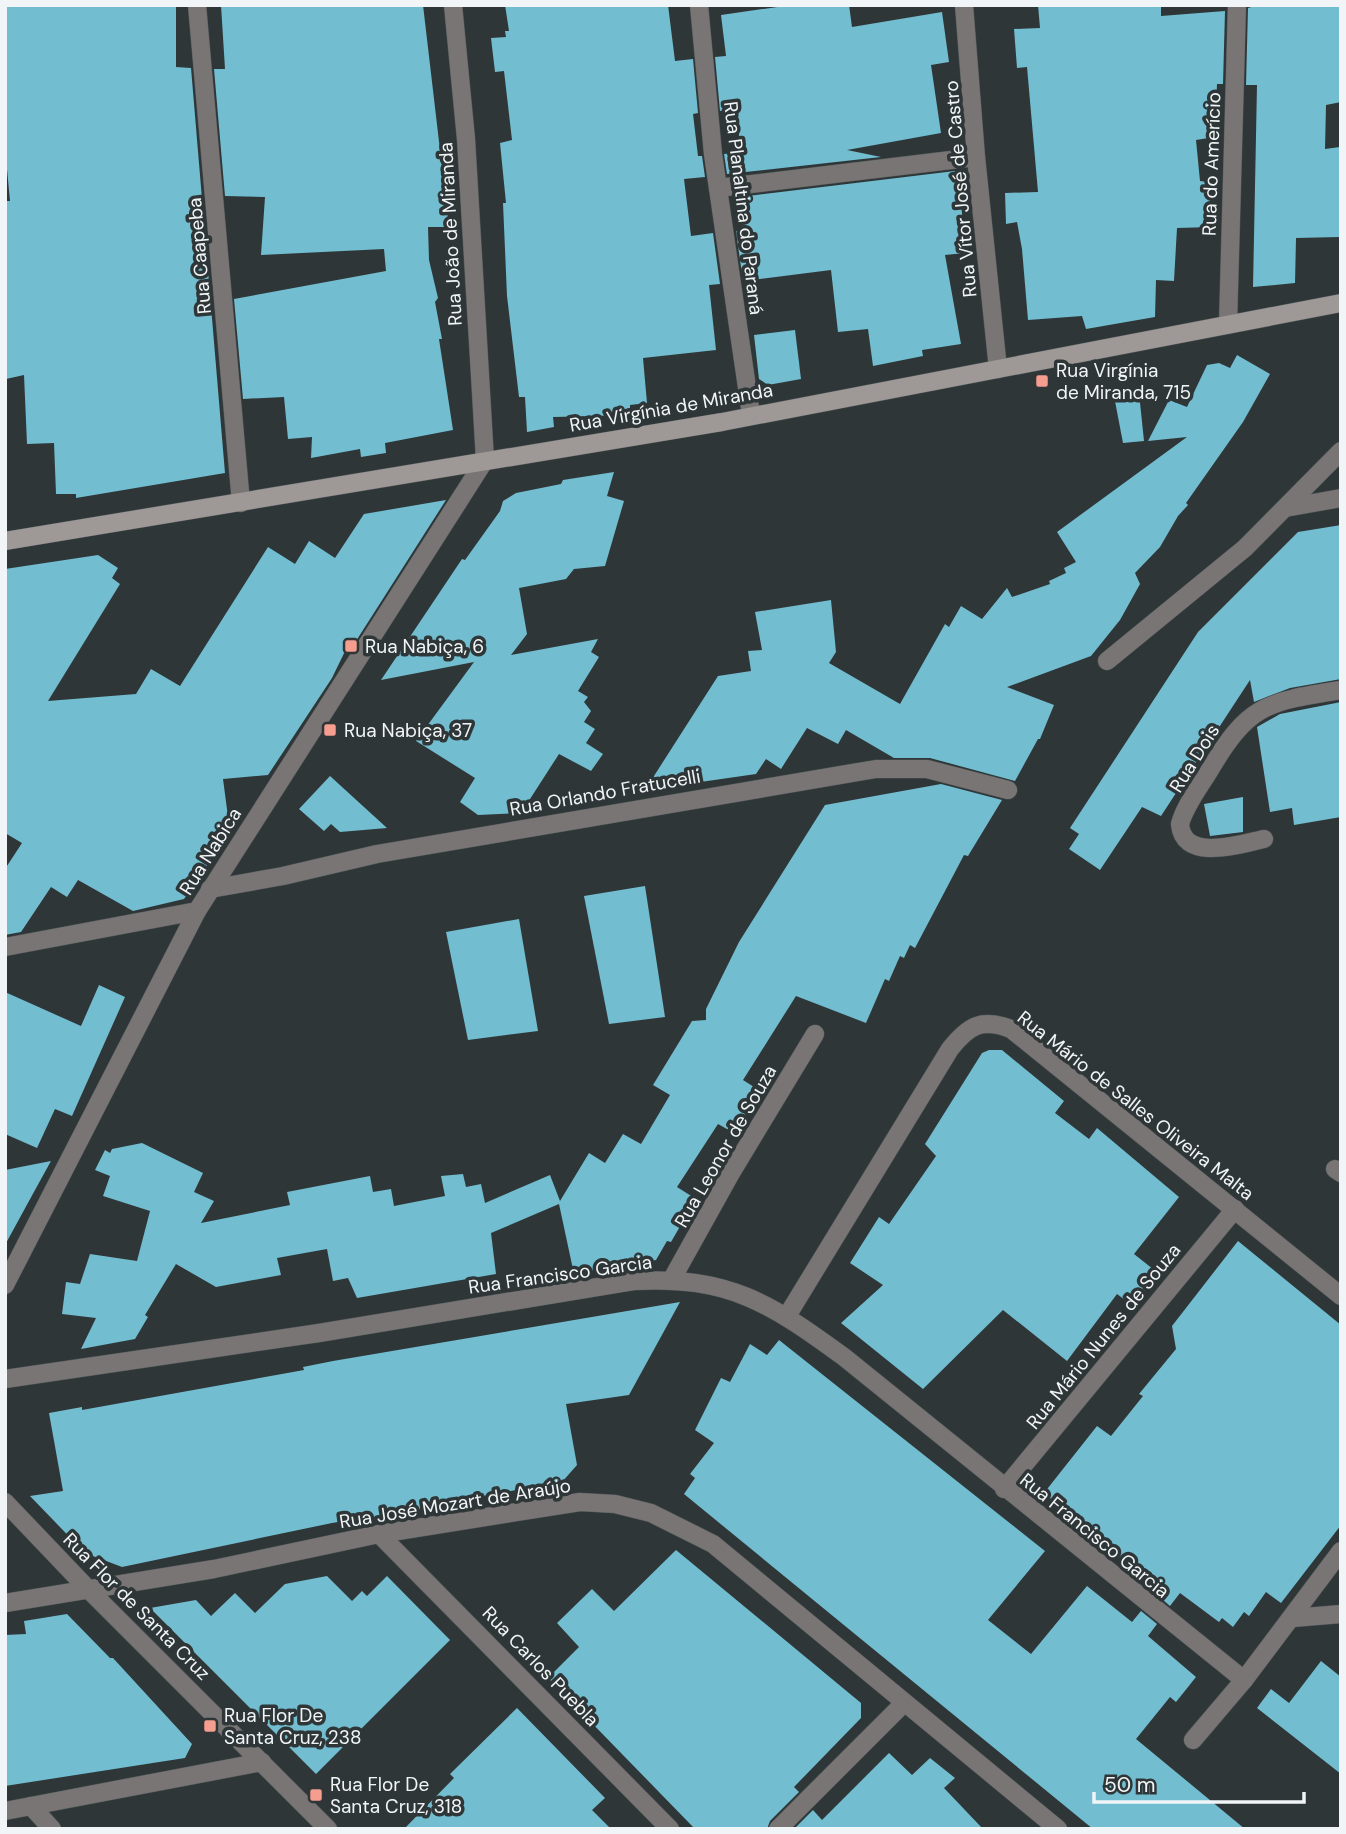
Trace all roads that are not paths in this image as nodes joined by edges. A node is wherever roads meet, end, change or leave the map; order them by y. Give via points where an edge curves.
1 (197, 5) edge
2 (453, 5) edge
3 (699, 5) edge
4 (964, 5) edge
5 (1237, 5) edge
6 (976, 157) junction
7 (718, 188) junction
8 (1341, 303) edge
9 (1228, 324) junction
10 (998, 369) junction
11 (751, 415) junction
12 (1341, 451) edge
13 (485, 460) junction
14 (1341, 498) edge
15 (241, 503) junction
16 (1285, 508) junction
17 (6, 538) edge
18 (1107, 661) dead end
19 (1341, 690) edge
20 (1008, 790) dead end
21 (1264, 839) dead end
22 (210, 889) junction
23 (197, 911) junction
24 (5, 947) edge
25 (815, 1034) dead end
26 (1235, 1209) junction
27 (672, 1279) junction
28 (5, 1285) edge
29 (1341, 1296) edge
30 (787, 1316) junction
31 (5, 1379) edge
32 (1004, 1489) junction
33 (5, 1502) edge
34 (379, 1534) junction
35 (1341, 1551) edge
36 (87, 1588) junction
37 (5, 1603) edge
38 (1341, 1614) edge
39 (1293, 1618) junction
40 (1244, 1680) junction
41 (904, 1703) junction
42 (1193, 1740) dead end
43 (262, 1762) junction
44 (31, 1807) junction
45 (5, 1811) edge
46 (52, 1829) edge
47 (328, 1829) edge
48 (670, 1829) edge
49 (778, 1829) edge
50 (1058, 1829) edge

1 - 15 street, Rua Caapeba
2 - 13 street, Rua João de Miranda via 466,139
3 - 7 street, Rua Planaltina do Paraná
4 - 6 street, Rua Vítor José de Castro
5 - 9 street, Rua do Amerício
6 - 7 street
6 - 10 street, Rua Vítor José de Castro
7 - 11 street, Rua Planaltina do Paraná
8 - 9 street, Rua Virgínia de Miranda
9 - 10 street, Rua Virgínia de Miranda
10 - 11 street, Rua Virgínia de Miranda
11 - 13 street, Rua Virgínia de Miranda
12 - 16 street
13 - 15 street, Rua Virgínia de Miranda
13 - 22 street, Rua Nabica
14 - 16 street
15 - 17 street, Rua Virgínia de Miranda
16 - 18 street via 1245,548
19 - 21 street, Rua Dois via 1253,712 1227,740 1180,824 1188,841 1202,848
20 - 22 street, Rua Orlando Fratucelli via 927,769 876,769 377,854
22 - 23 street, Rua Nabica
23 - 24 street
23 - 28 street, Rua Nabica
25 - 27 street, Rua Leonor de Souza
26 - 29 street, Rua Mário de Salles Oliveira Malta
26 - 30 street, Rua Mário de Salles Oliveira Malta via 1011,1029 984,1022 963,1032 950,1049
26 - 32 street, Rua Mário Nunes de Souza
27 - 30 street, Rua Francisco Garcia via 756,1298
27 - 31 street, Rua Francisco Garcia via 634,1281
30 - 32 street, Rua Francisco Garcia
32 - 40 street, Rua Francisco Garcia
33 - 36 street, Rua Flor de Santa Cruz
34 - 36 street, Rua José Mozart de Araújo via 214,1569
34 - 41 street, Rua José Mozart de Araújo via 580,1502 650,1513 713,1544
34 - 48 street, Rua Carlos Puebla
35 - 39 street
36 - 37 street, Rua José Mozart de Araújo
36 - 43 street, Rua Flor de Santa Cruz
38 - 39 street
39 - 40 street
40 - 42 street
41 - 49 street
41 - 50 street, Rua José Mozart de Araújo
43 - 44 street
43 - 47 street, Rua Flor de Santa Cruz
44 - 45 street
44 - 46 street

